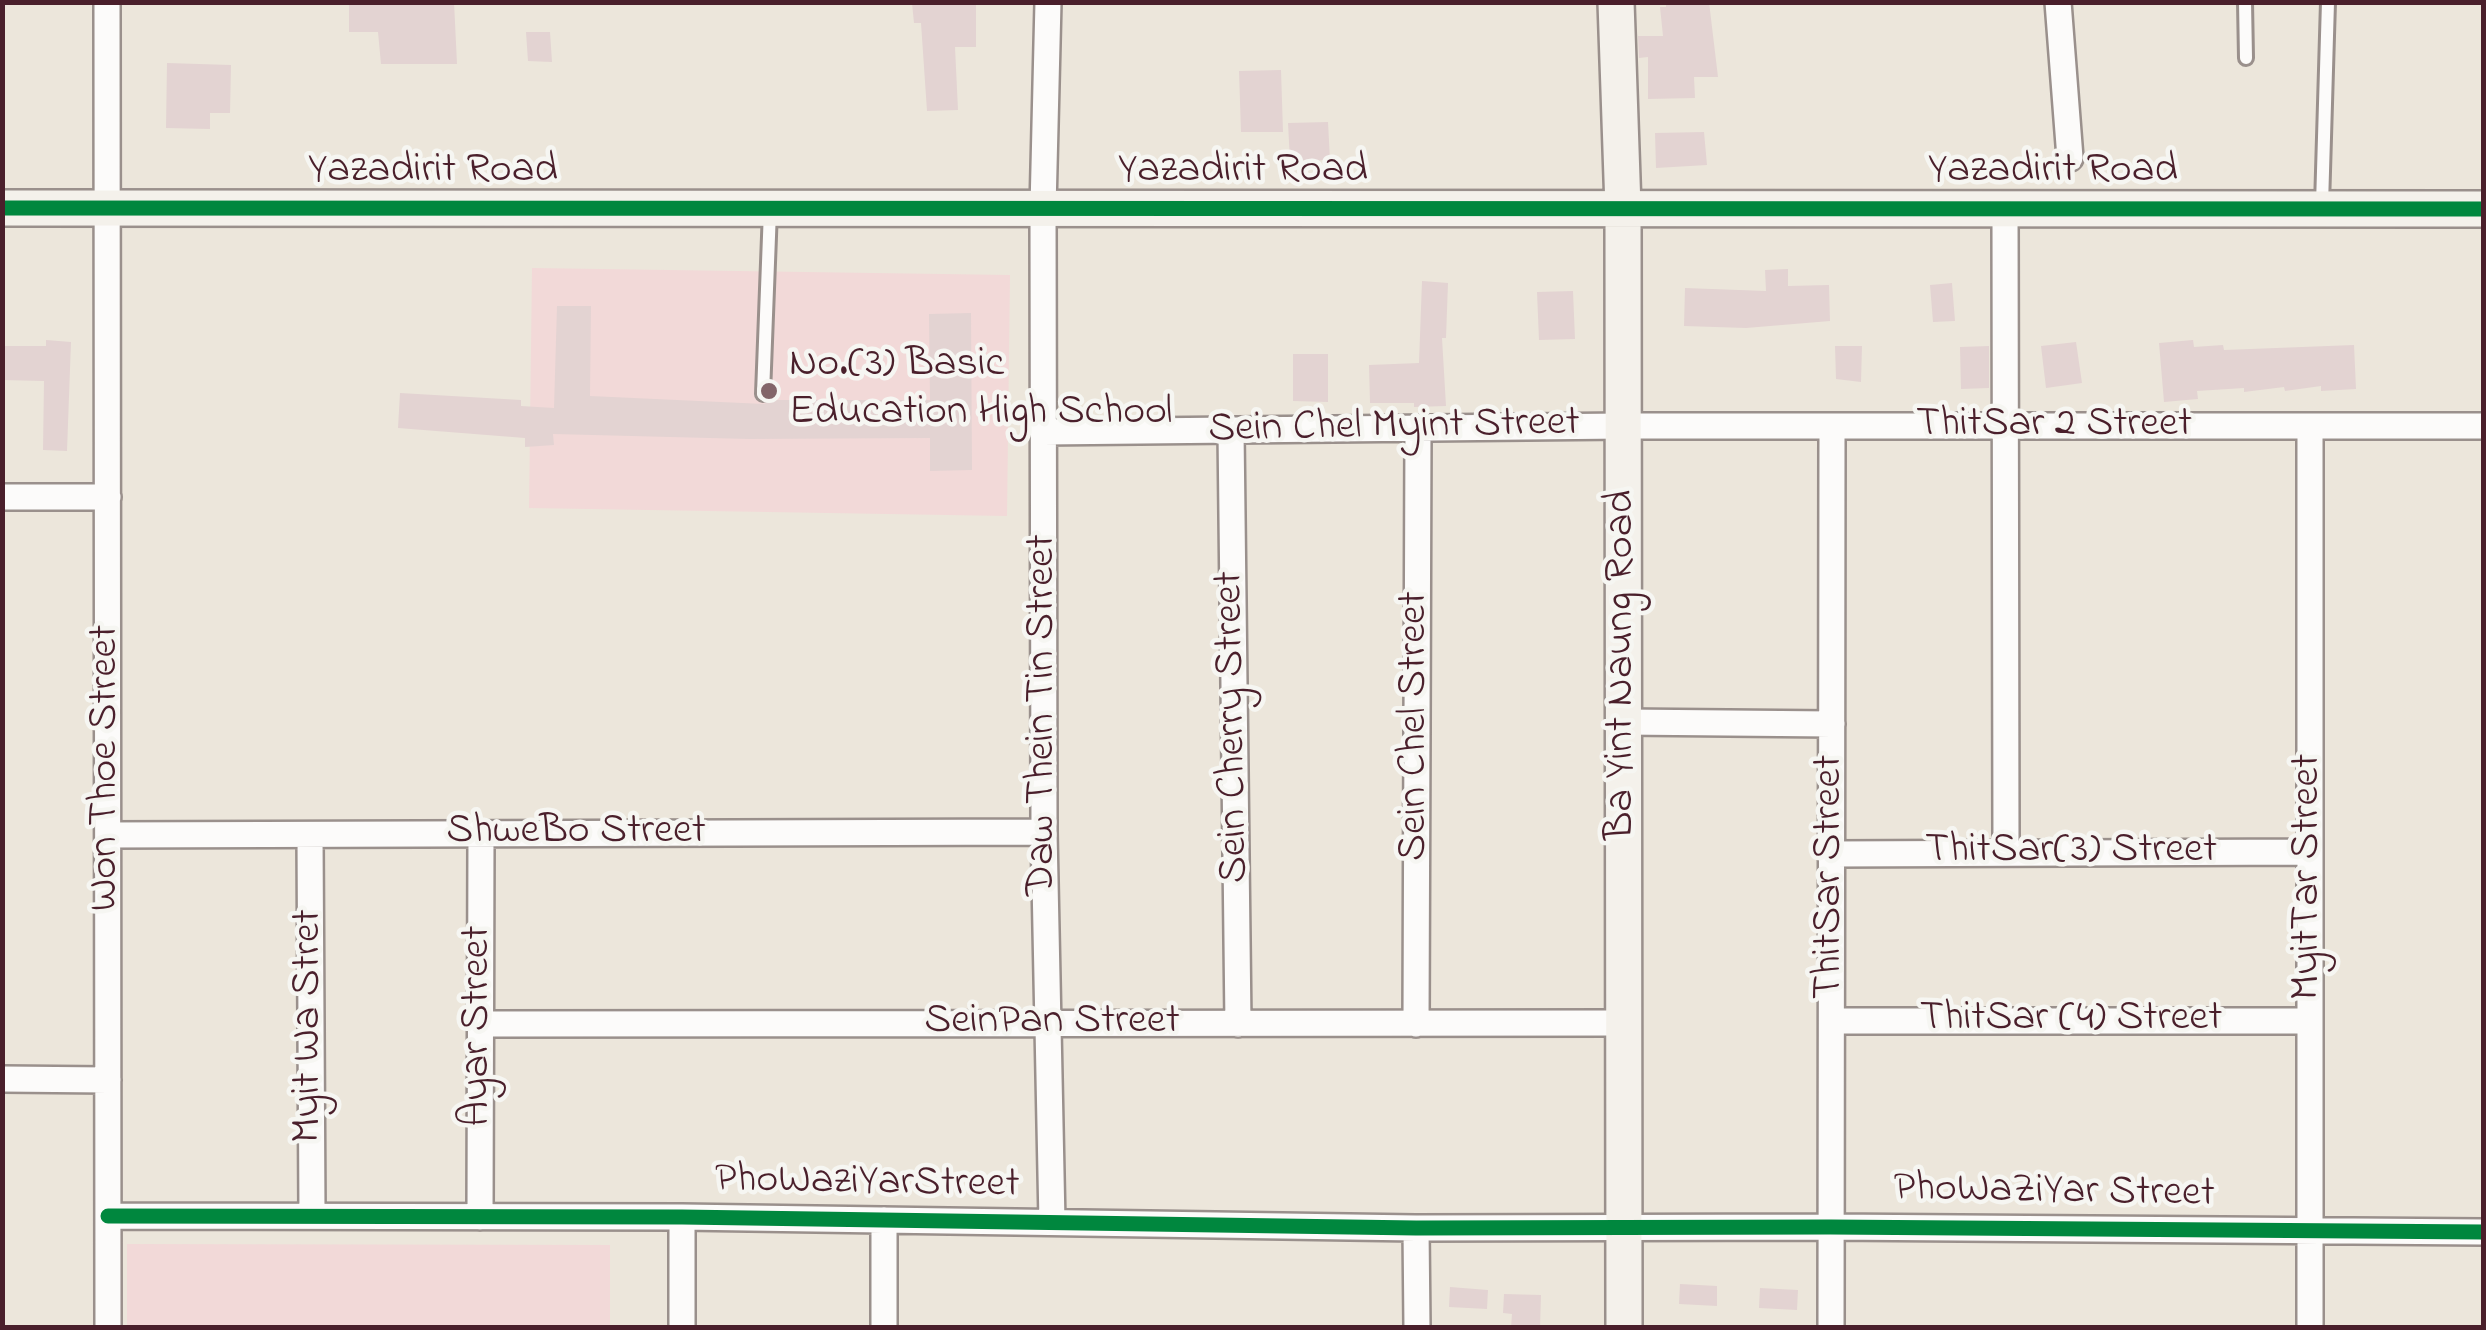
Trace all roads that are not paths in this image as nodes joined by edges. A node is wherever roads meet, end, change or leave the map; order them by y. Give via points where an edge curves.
1 (107, 2) edge
2 (1048, 2) edge
3 (1616, 2) edge
4 (2058, 2) edge
5 (2244, 2) edge
6 (2328, 2) edge
7 (2246, 58) dead end
8 (2070, 158) dead end
9 (2, 208) edge
10 (108, 208) junction
11 (770, 208) junction
12 (1043, 208) junction
13 (1623, 208) junction
14 (2005, 208) junction
15 (2322, 208) junction
16 (2484, 209) edge
17 (763, 394) dead end
18 (1624, 426) junction
19 (2310, 426) junction
20 (2484, 426) edge
21 (1832, 427) junction
22 (2006, 427) junction
23 (1418, 429) junction
24 (1231, 431) junction
25 (1043, 432) junction
26 (2, 497) edge
27 (108, 497) junction
28 (1624, 722) junction
29 (1832, 724) junction
30 (1044, 832) junction
31 (481, 834) junction
32 (108, 835) junction
33 (310, 835) junction
34 (2310, 852) junction
35 (1832, 854) junction
36 (2006, 854) junction
37 (1832, 1021) junction
38 (2310, 1021) junction
39 (480, 1024) junction
40 (1049, 1024) junction
41 (1238, 1024) junction
42 (1416, 1024) junction
43 (1624, 1024) junction
44 (2, 1079) edge
45 (108, 1080) junction
46 (108, 1216) junction
47 (312, 1216) junction
48 (480, 1217) junction
49 (682, 1217) junction
50 (884, 1220) junction
51 (1052, 1222) junction
52 (1830, 1227) junction
53 (1416, 1228) junction
54 (1624, 1228) junction
55 (2310, 1232) junction
56 (2484, 1232) edge
57 (108, 1328) edge
58 (682, 1328) edge
59 (884, 1328) edge
60 (1416, 1328) edge
61 (1624, 1328) edge
62 (1831, 1328) edge
63 (2310, 1328) edge

1 - 10 street, Won Thoe Street
2 - 12 street, Daw Thein Tin Street
3 - 13 street, Ba Yint Naung Road
4 - 8 street
5 - 7 lane
6 - 15 lane
9 - 10 street, Yazadirit Road
10 - 11 street, Yazadirit Road
10 - 27 street, Won Thoe Street
11 - 12 street, Yazadirit Road
11 - 17 lane
12 - 13 street, Yazadirit Road
12 - 25 street, Daw Thein Tin Street
13 - 14 street, Yazadirit Road
13 - 18 street, Ba Yint Naung Road
14 - 15 street, Yazadirit Road
14 - 22 street
15 - 16 street, Yazadirit Road
18 - 21 street, ThitSar 2 Street
18 - 23 street, Sein Chel Myint Street
18 - 28 street, Ba Yint Naung Road
19 - 20 street, ThitSar 2 Street
19 - 22 street, ThitSar 2 Street
19 - 34 street, MyitTar Street
21 - 22 street, ThitSar 2 Street
21 - 29 street, ThitSar Street
22 - 36 street
23 - 24 street, Sein Chel Myint Street
23 - 42 street, Sein Chel Street
24 - 25 street, Sein Chel Myint Street
24 - 41 street, Sein Cherry Street
25 - 30 street, Daw Thein Tin Street
26 - 27 street
27 - 32 street, Won Thoe Street
28 - 29 street
28 - 43 street, Ba Yint Naung Road
29 - 35 street, ThitSar Street
30 - 31 street, ShweBo Street
30 - 40 street, Daw Thein Tin Street
31 - 33 street, ShweBo Street
31 - 39 street, Ayar Street
32 - 33 street, ShweBo Street
32 - 45 street, Won Thoe Street
33 - 47 street, Myit Wa Stret
34 - 36 street, ThitSar(3) Street
34 - 38 street, MyitTar Street
35 - 36 street, ThitSar(3) Street
35 - 37 street, ThitSar Street
37 - 38 street, ThitSar (4) Street
37 - 52 street, ThitSar Street
38 - 55 street, MyitTar Street
39 - 40 street, SeinPan Street
39 - 48 street, Ayar Street
40 - 41 street, SeinPan Street
40 - 51 street, Daw Thein Tin Street
41 - 42 street, SeinPan Street
42 - 43 street, SeinPan Street
43 - 54 street, Ba Yint Naung Road
44 - 45 street
45 - 46 street, Won Thoe Street
46 - 47 street, PhoWaziYarStreet
46 - 57 street, Won Thoe Street
47 - 48 street, PhoWaziYarStreet
48 - 49 street, PhoWaziYarStreet
49 - 50 street, PhoWaziYarStreet
49 - 58 street
50 - 51 street, PhoWaziYarStreet
50 - 59 street
51 - 53 street, PhoWaziYarStreet
52 - 54 street, PhoWaZiYar Street
52 - 55 street, PhoWaZiYar Street
52 - 62 street, ThitSar Street
53 - 54 street, PhoWaziYarStreet
53 - 60 street
54 - 61 street, Ba Yint Naung Road
55 - 56 street, PhoWaZiYar Street
55 - 63 street, MyitTar Street

